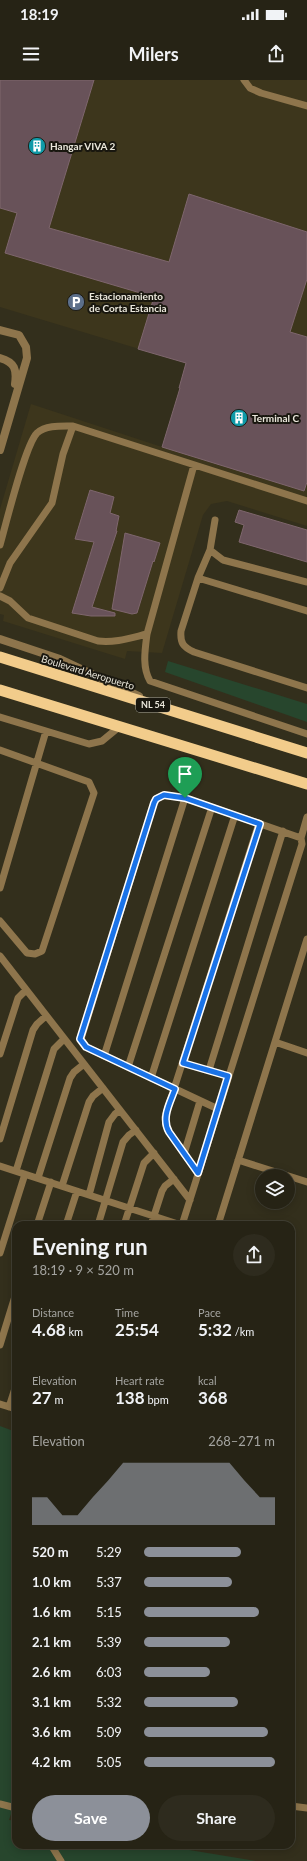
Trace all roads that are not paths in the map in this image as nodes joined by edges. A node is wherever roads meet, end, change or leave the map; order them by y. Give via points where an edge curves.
1 (244, 80) edge
2 (307, 106) edge
3 (0, 330) edge
4 (0, 358) edge
5 (12, 408) junction
6 (73, 426) junction
7 (0, 450) edge
8 (194, 465) junction
9 (307, 501) edge
10 (215, 520) dead end
11 (0, 545) edge
12 (210, 550) junction
13 (198, 578) junction
14 (307, 582) edge
15 (0, 588) edge
16 (0, 596) edge
17 (307, 611) edge
18 (147, 634) junction
19 (0, 639) edge
20 (0, 658) edge
21 (307, 688) edge
22 (0, 690) edge
23 (169, 710) junction
24 (0, 717) edge
25 (119, 727) junction
26 (46, 731) junction
27 (307, 734) edge
28 (0, 750) edge
29 (307, 753) edge
30 (37, 763) junction
31 (307, 784) edge
32 (185, 798) junction
33 (212, 807) junction
34 (235, 815) junction
35 (307, 817) edge
36 (260, 824) junction
37 (283, 831) junction
38 (301, 838) junction
39 (0, 888) edge
40 (0, 921) edge
41 (307, 939) edge
42 (0, 956) edge
43 (6, 964) junction
44 (0, 969) edge
45 (26, 990) junction
46 (46, 1016) junction
47 (64, 1039) junction
48 (275, 1042) junction
49 (307, 1053) edge
50 (0, 1054) edge
51 (104, 1056) junction
52 (183, 1063) junction
53 (84, 1064) junction
54 (128, 1067) junction
55 (209, 1070) junction
56 (228, 1076) junction
57 (151, 1078) junction
58 (103, 1088) junction
59 (175, 1089) junction
60 (200, 1101) junction
61 (218, 1109) junction
62 (120, 1110) junction
63 (136, 1130) junction
64 (0, 1139) edge
65 (154, 1153) junction
66 (184, 1154) junction
67 (238, 1160) junction
68 (0, 1166) edge
69 (16, 1171) junction
70 (198, 1173) junction
71 (25, 1174) junction
72 (38, 1178) junction
73 (174, 1179) junction
74 (50, 1182) junction
75 (307, 1182) edge
76 (62, 1186) junction
77 (77, 1191) junction
78 (89, 1195) junction
79 (106, 1200) junction
80 (190, 1200) junction
81 (129, 1208) junction
82 (154, 1216) junction
83 (38, 1221) edge
84 (67, 1221) edge
85 (99, 1221) edge
86 (125, 1221) edge
87 (152, 1221) edge
88 (169, 1221) edge
89 (182, 1221) edge
90 (219, 1221) edge
91 (0, 1253) edge
92 (12, 1307) edge
93 (0, 1345) edge
94 (0, 1404) edge
95 (12, 1408) edge
96 (0, 1804) edge
97 (295, 1806) edge
98 (12, 1807) edge
99 (307, 1808) edge
100 (54, 1849) edge
101 (61, 1861) edge

1 - 2 lane via 250,88 261,93
3 - 5 street via 19,335 26,347 27,358
4 - 5 street via 10,361 16,370
5 - 7 street
6 - 8 lane
6 - 11 lane via 45,429 37,433 32,440
6 - 15 lane via 63,454 52,503 10,563
8 - 9 lane
8 - 18 lane
10 - 12 lane
12 - 13 lane
12 - 14 lane via 223,560
13 - 17 lane
13 - 21 lane via 181,631 180,639 183,646 194,652
16 - 18 lane via 10,601 28,618 98,641 122,641
18 - 27 lane via 146,673 150,681
19 - 23 street via 60,659
20 - 23 highway, Boulevard Aeropuerto / NL 54
22 - 25 highway
23 - 29 highway, Boulevard Aeropuerto / NL 54
24 - 26 lane
25 - 26 lane via 102,741 89,744
25 - 31 highway
26 - 30 lane
28 - 30 lane
30 - 39 lane
30 - 40 lane via 88,782 94,793 42,951 35,954 27,953
32 - 33 lane
32 - 51 lane
32 - 51 lane via 169,795 156,799 135,863 81,1036 83,1045
33 - 34 lane
33 - 54 lane
34 - 36 lane
34 - 57 lane
35 - 38 lane
36 - 37 lane
36 - 52 lane
37 - 38 lane
37 - 55 lane
38 - 56 lane via 302,844
41 - 48 lane
42 - 43 lane
43 - 44 lane
43 - 45 lane
45 - 46 lane
45 - 50 lane via 18,998
46 - 47 lane
46 - 64 lane via 33,1030
47 - 53 lane
47 - 69 lane via 54,1049
48 - 49 lane
48 - 67 lane
51 - 54 lane
52 - 55 lane
52 - 59 lane
53 - 58 lane
53 - 72 lane via 70,1078
54 - 57 lane
55 - 56 lane
56 - 61 lane
57 - 59 lane
58 - 62 lane
58 - 76 lane via 89,1102
59 - 60 lane
59 - 66 lane via 165,1117 166,1125
60 - 61 lane
60 - 66 lane
61 - 70 lane
62 - 63 lane
62 - 78 lane via 109,1122
63 - 65 lane
63 - 79 lane via 123,1142
65 - 73 lane
65 - 81 lane via 144,1163
66 - 70 lane
67 - 75 lane
67 - 90 lane
68 - 69 lane
69 - 71 lane
70 - 80 lane
71 - 72 lane
71 - 91 lane
72 - 74 lane
73 - 80 lane
73 - 82 lane via 162,1191
74 - 76 lane
74 - 83 lane
76 - 77 lane
77 - 78 lane
77 - 84 lane
78 - 79 lane
79 - 81 lane
79 - 85 lane
80 - 89 lane
81 - 82 lane
81 - 86 lane
82 - 87 lane
82 - 88 lane
92 - 93 lane
94 - 95 lane
96 - 98 lane
97 - 99 lane
100 - 101 lane

